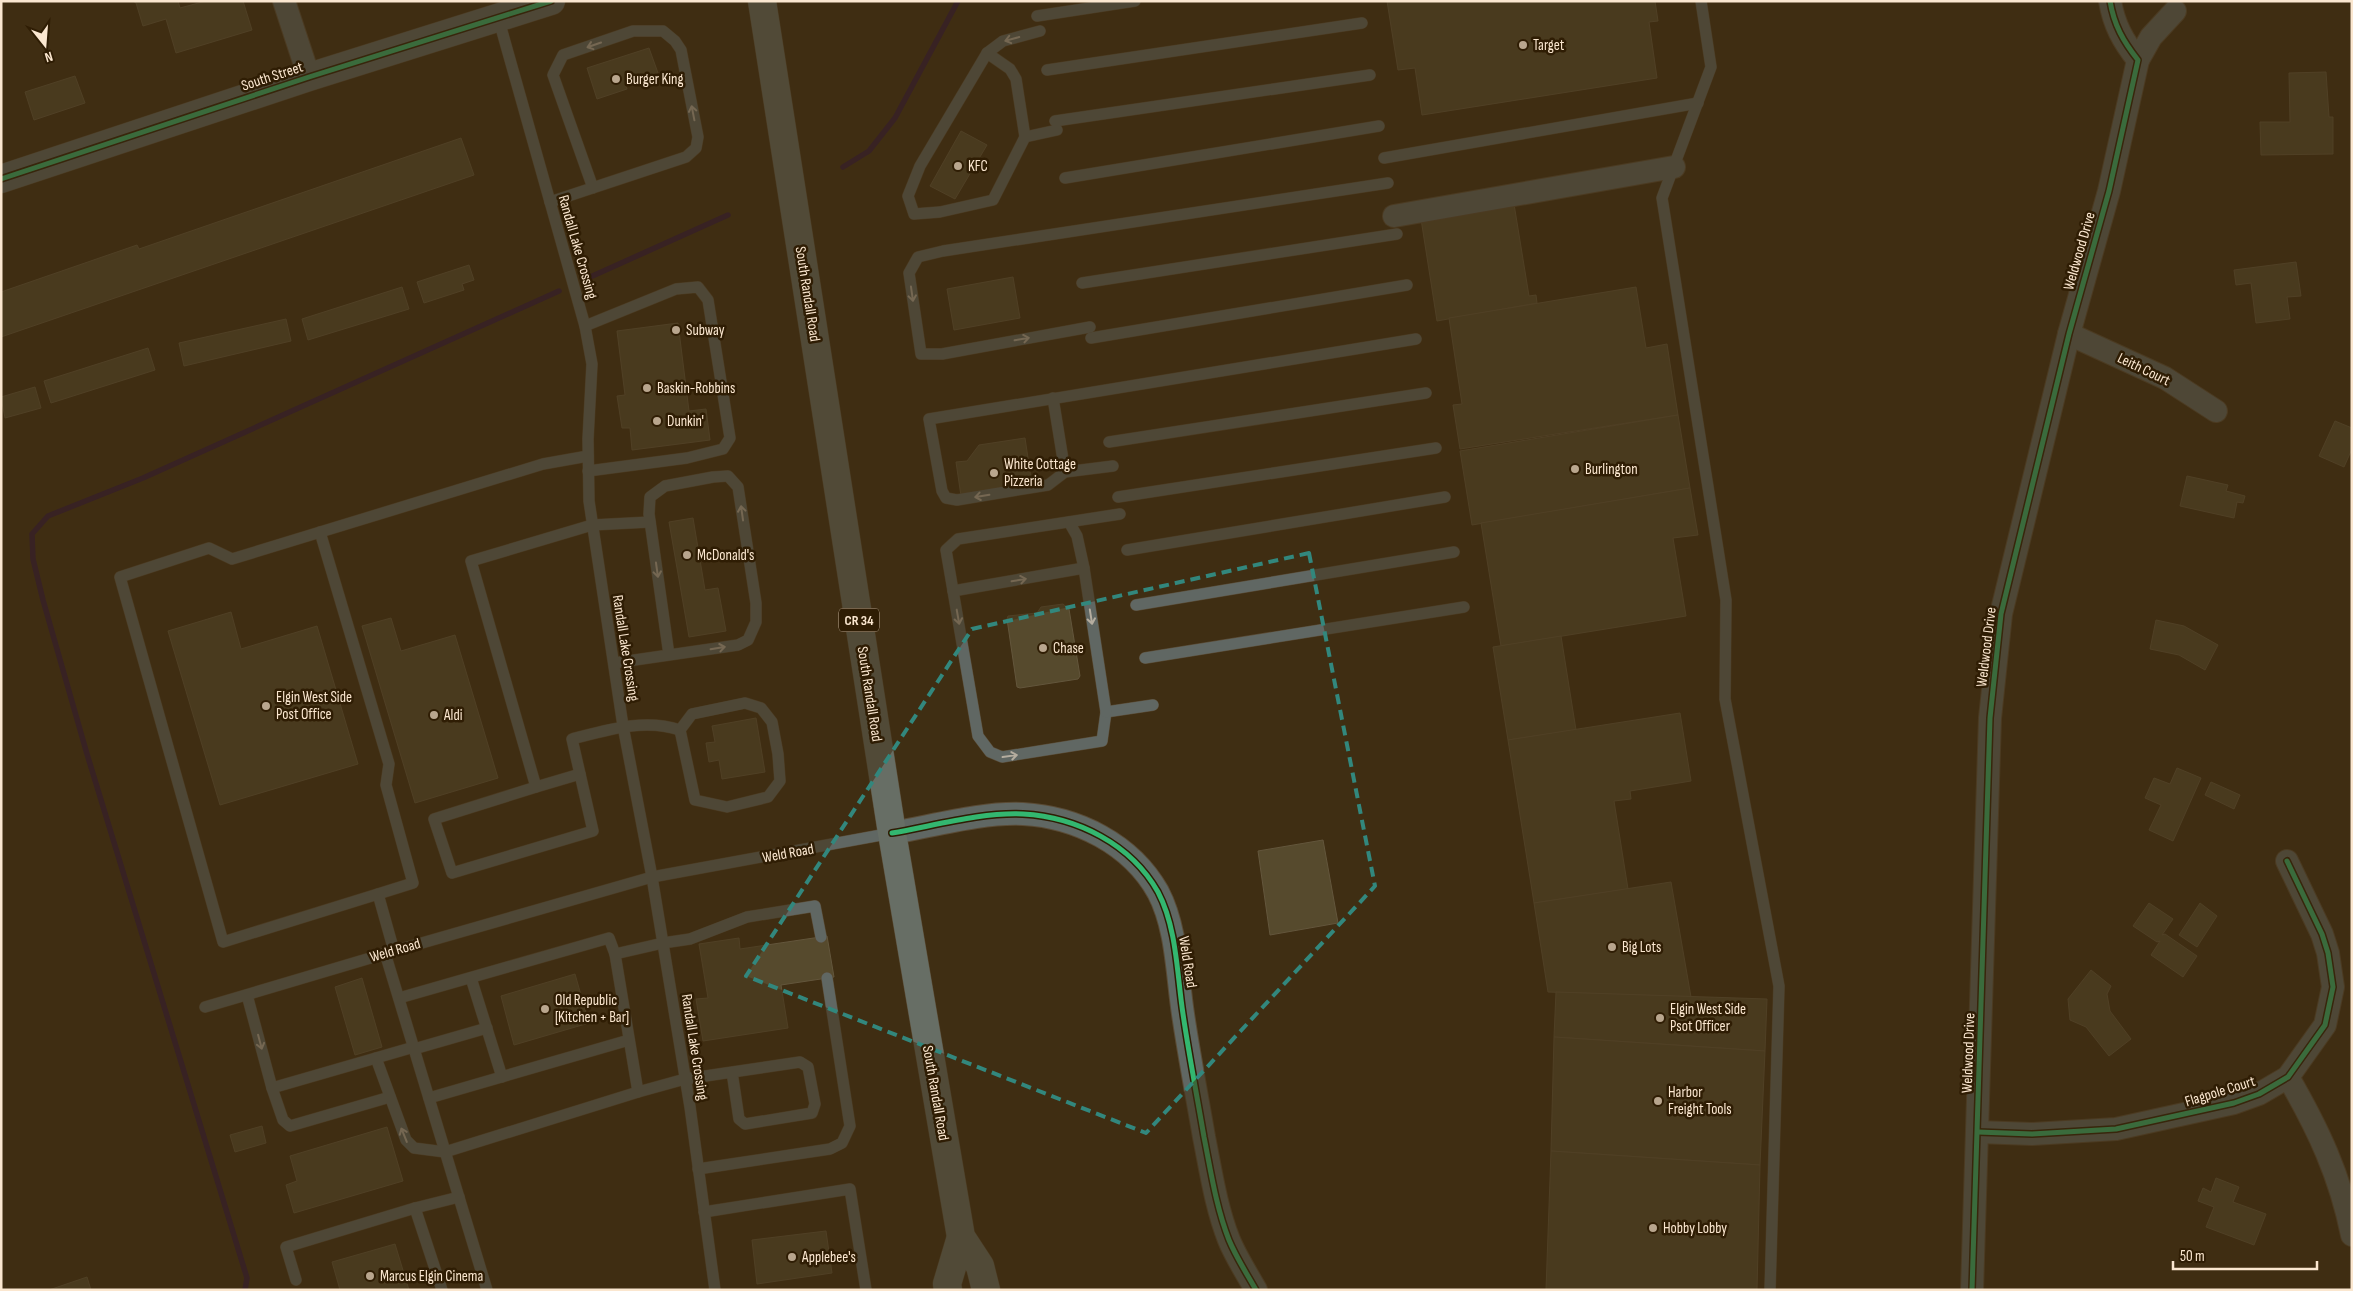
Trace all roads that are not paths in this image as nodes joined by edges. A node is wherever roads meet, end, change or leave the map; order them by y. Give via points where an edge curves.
1 (284, 1) edge
2 (551, 1) edge
3 (762, 1) edge
4 (1135, 1) edge
5 (1701, 1) edge
6 (2110, 1) edge
7 (495, 9) edge
8 (2175, 11) dead end
9 (1037, 16) dead end
10 (1362, 23) dead end
11 (1040, 31) dead end
12 (987, 53) junction
13 (2138, 60) junction
14 (1047, 70) dead end
15 (1370, 75) dead end
16 (309, 77) junction
17 (1698, 103) junction
18 (1379, 126) dead end
19 (1025, 137) junction
20 (1384, 158) dead end
21 (1674, 167) junction
22 (2, 174) edge
23 (1065, 178) dead end
24 (1388, 183) dead end
25 (593, 188) junction
26 (550, 202) junction
27 (1396, 225) joint
28 (1082, 283) dead end
29 (1407, 286) dead end
30 (585, 326) junction
31 (2069, 334) junction
32 (1416, 339) dead end
33 (1426, 392) dead end
34 (1053, 398) junction
35 (2216, 411) dead end
36 (1109, 442) dead end
37 (1436, 448) dead end
38 (588, 456) junction
39 (1113, 466) dead end
40 (588, 471) junction
41 (1065, 472) junction
42 (1118, 497) dead end
43 (1444, 497) dead end
44 (1120, 514) dead end
45 (650, 522) junction
46 (1069, 522) junction
47 (592, 525) junction
48 (320, 532) junction
49 (1127, 550) dead end
50 (1454, 552) dead end
51 (1084, 568) junction
52 (953, 591) junction
53 (1136, 604) dead end
54 (1464, 607) dead end
55 (669, 655) junction
56 (1145, 658) dead end
57 (614, 663) junction
58 (1153, 705) dead end
59 (1106, 712) junction
60 (623, 726) junction
61 (680, 730) junction
62 (580, 774) junction
63 (536, 786) junction
64 (892, 833) junction
65 (2287, 861) dead end
66 (652, 877) junction
67 (378, 894) junction
68 (821, 937) dead end
69 (663, 943) junction
70 (389, 952) junction
71 (615, 954) junction
72 (471, 978) junction
73 (827, 978) dead end
74 (248, 994) junction
75 (399, 998) junction
76 (205, 1007) dead end
77 (487, 1028) junction
78 (629, 1040) junction
79 (414, 1048) junction
80 (376, 1058) junction
81 (732, 1072) junction
82 (502, 1076) junction
83 (2288, 1077) junction
84 (685, 1079) junction
85 (272, 1088) junction
86 (638, 1092) junction
87 (390, 1097) junction
88 (429, 1098) junction
89 (1978, 1132) junction
90 (445, 1152) junction
91 (698, 1169) junction
92 (459, 1197) junction
93 (415, 1208) junction
94 (704, 1212) junction
95 (2352, 1235) edge
96 (961, 1237) junction
97 (296, 1280) dead end
98 (442, 1290) edge
99 (487, 1290) edge
100 (715, 1290) edge
101 (866, 1290) edge
102 (948, 1290) edge
103 (986, 1290) edge
104 (1256, 1290) edge
105 (1770, 1290) edge
106 (1972, 1290) edge

1 - 16 street
2 - 7 street, South Street
3 - 64 main road, South Randall Road / CR 34
4 - 9 lane
5 - 17 lane via 1711,67
6 - 13 street via 2121,38
7 - 16 street, South Street
7 - 26 lane, Randall Lake Crossing
8 - 13 street, Weldwood Drive via 2151,37
10 - 14 lane
11 -> 12 lane via 1003,41
12 - 19 lane via 1010,69 1016,79
12 - 19 lane via 920,166 908,196 914,214 940,212 993,200
13 - 31 street, Weldwood Drive via 2109,191
15 - 19 lane via 1056,126
16 - 22 street, South Street
17 - 20 lane
17 - 21 lane
18 - 23 lane
21 - 27 street
21 - 105 lane via 1662,198 1726,600 1725,699 1779,986
24 -> 29 lane via 918,257 909,273 921,354 942,354
25 -> 25 lane via 686,157 696,148 698,137 681,50 663,31 633,31 563,55 553,75
25 - 26 lane
26 - 30 lane, Randall Lake Crossing
27 - 28 lane
30 - 38 lane, Randall Lake Crossing via 592,364
30 - 40 lane via 676,290 698,287 708,300 730,438 723,449 687,458
31 - 35 street, Leith Court via 2165,378
31 - 89 street, Weldwood Drive via 2001,614 1995,658 1990,718
32 - 34 lane
33 - 36 lane
34 - 41 lane
41 -> 34 lane via 1048,485 957,500 946,498 929,419
37 - 42 lane
38 - 40 lane, Randall Lake Crossing
38 - 48 lane via 544,464
39 - 41 lane
40 - 47 lane, Randall Lake Crossing
43 - 49 lane
44 - 46 lane
45 - 47 lane
45 -> 55 lane
55 -> 45 lane via 738,645 748,640 756,622 756,603 738,487 728,476 665,486 650,497
46 - 51 lane via 1077,536
46 - 52 lane via 958,539 946,550
47 - 57 lane, Randall Lake Crossing
47 - 63 lane via 471,561
48 - 67 lane via 390,764 386,785 413,883
48 - 67 lane via 232,559 209,548 120,577 223,942
50 - 53 lane
52 -> 51 lane
51 -> 59 lane
52 -> 59 lane via 978,736 990,752 1002,757 1102,741
54 - 56 lane
55 - 57 lane
57 - 60 lane, Randall Lake Crossing
58 - 59 lane
60 - 61 lane via 664,725
60 - 62 lane via 572,739
60 - 66 lane, Randall Lake Crossing
61 - 61 lane via 692,714 745,703 761,708 772,722 780,781 768,797 727,807 695,800
62 - 63 lane
62 - 63 lane via 593,831 452,873 434,819
64 - 66 lane, Weld Road
64 - 96 main road, South Randall Road / CR 34
64 - 104 street, Weld Road via 1001,815 1049,817 1091,830 1109,840 1143,871 1158,894 1170,930 1194,1080 1222,1220
65 - 83 street, Flagpole Court via 2322,934 2333,987 2325,1025
66 - 69 lane, Randall Lake Crossing
66 - 70 lane, Weld Road
67 - 70 lane
68 - 69 lane via 815,906 747,917 690,939
69 - 71 lane
69 - 84 lane, Randall Lake Crossing
70 - 74 lane, Weld Road
70 - 75 lane
71 - 72 lane via 609,938
71 - 78 lane
72 - 75 lane
72 - 77 lane
73 - 91 lane via 850,1126 842,1143 830,1149
74 - 76 lane, Weld Road
74 -> 85 lane
75 - 79 lane
77 - 79 lane
77 - 82 lane
78 - 82 lane
78 - 86 lane
79 - 80 lane
79 - 88 lane
80 - 85 lane
80 - 87 lane
81 - 81 lane via 800,1062 808,1066 815,1104 812,1113 745,1124 739,1119
81 - 84 lane
82 - 88 lane
83 - 89 street, Flagpole Court via 2259,1094 2234,1102 2116,1129 2032,1134
83 - 95 street via 2316,1124 2332,1162
84 - 86 lane
84 - 91 lane, Randall Lake Crossing
85 - 87 lane via 284,1120 290,1126
86 - 90 lane
90 -> 87 lane via 410,1146
88 - 90 lane
89 - 106 street, Weldwood Drive
90 - 92 lane
91 - 94 lane, Randall Lake Crossing
92 - 93 lane
92 - 99 lane
93 - 97 lane via 286,1247
93 - 98 lane
94 - 100 lane, Randall Lake Crossing
94 - 101 lane via 850,1189
96 - 102 main road, South Randall Road / CR 34
96 - 103 main road, South Randall Road / CR 34 via 980,1266

